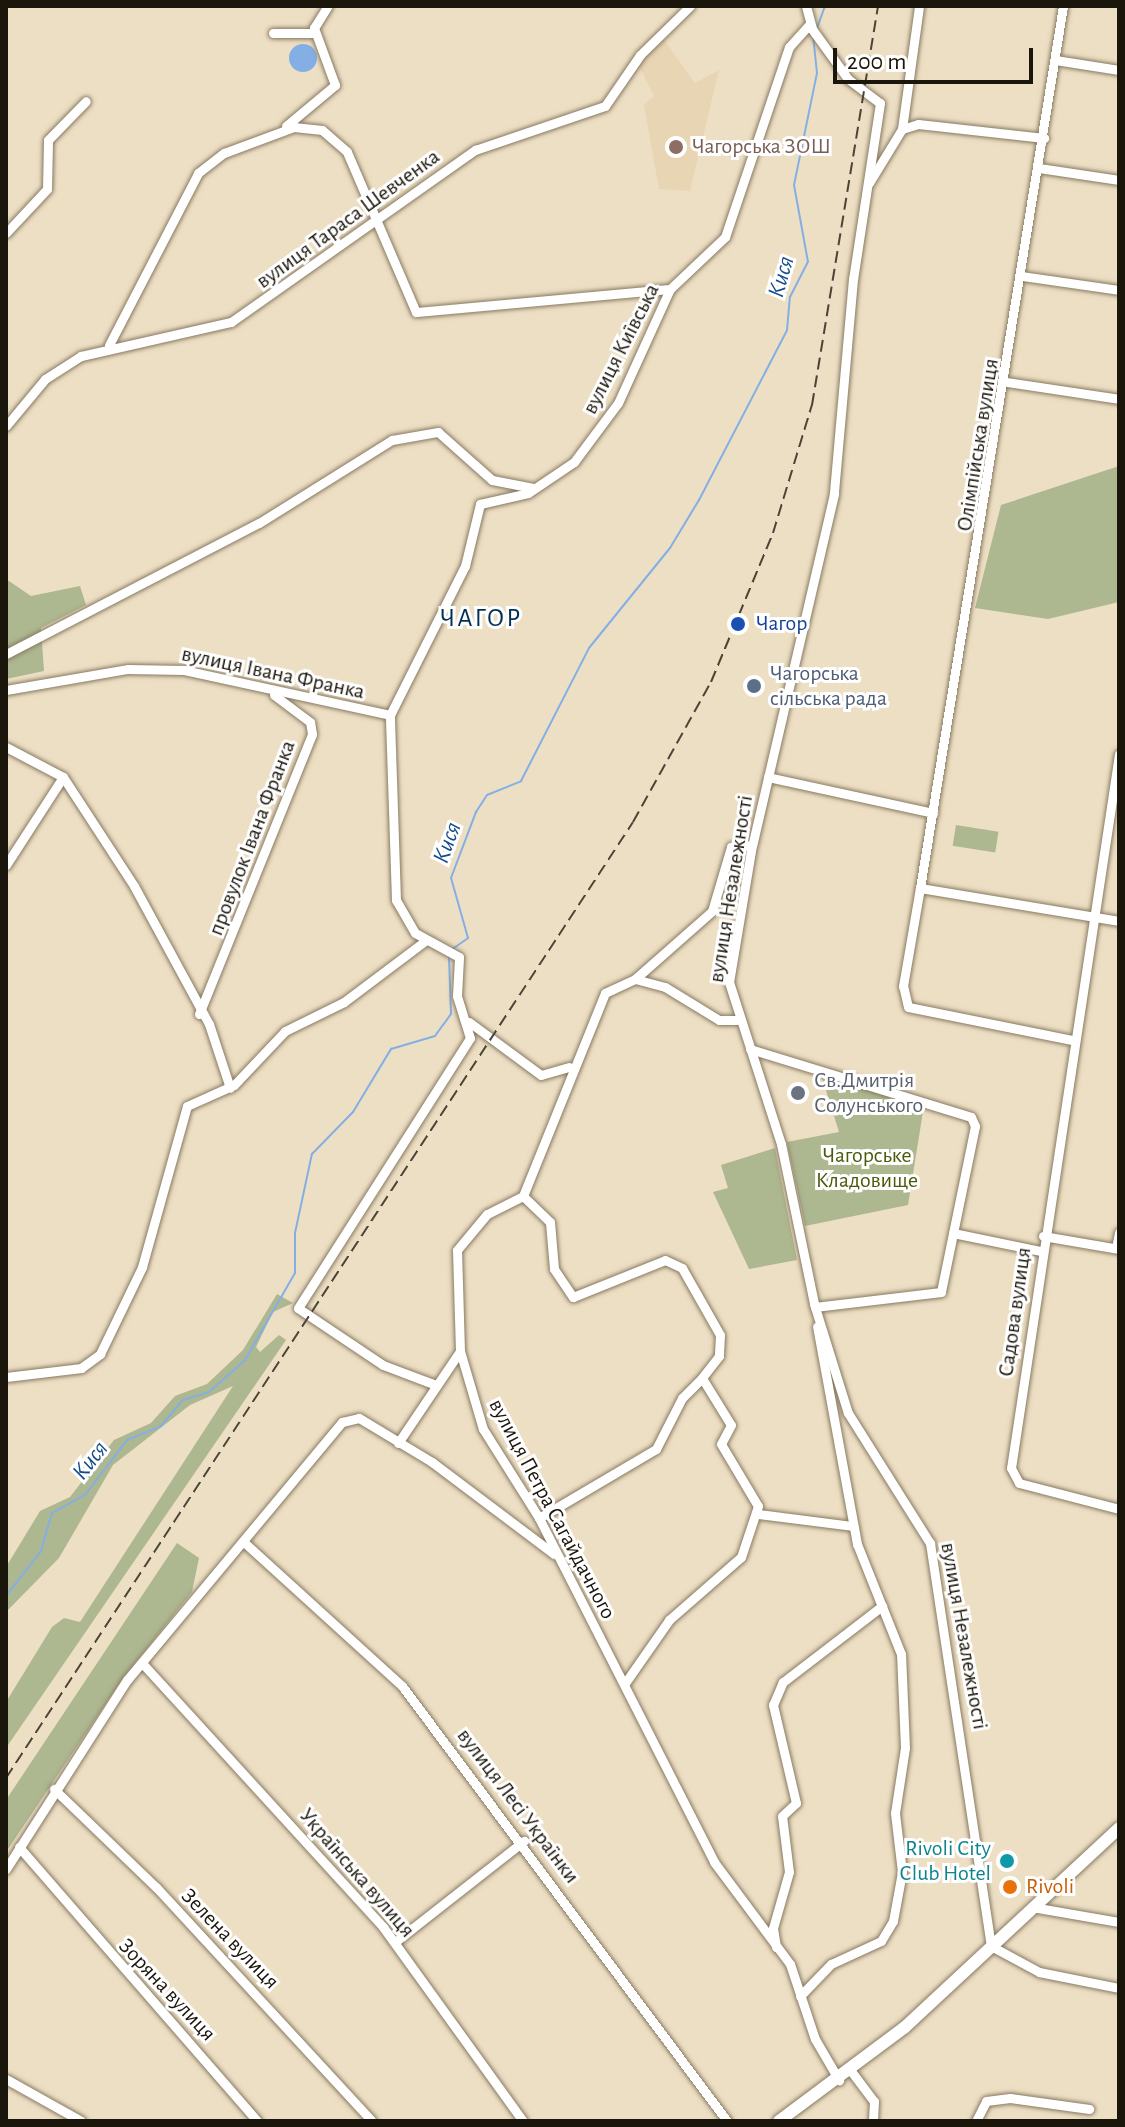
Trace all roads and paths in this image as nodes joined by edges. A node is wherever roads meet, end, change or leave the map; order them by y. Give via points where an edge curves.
1 (328, 6) edge
2 (690, 6) edge
3 (806, 6) edge
4 (919, 6) edge
5 (1063, 6) edge
6 (811, 26) junction
7 (273, 33) dead end
8 (315, 33) junction
9 (1055, 60) junction
10 (1119, 70) edge
11 (86, 101) dead end
12 (902, 129) junction
13 (281, 130) junction
14 (1044, 138) junction
15 (1039, 168) junction
16 (1119, 180) edge
17 (867, 186) junction
18 (379, 218) junction
19 (6, 233) edge
20 (1022, 276) junction
21 (670, 289) junction
22 (1119, 290) edge
23 (109, 345) junction
24 (1007, 382) junction
25 (1119, 399) edge
26 (6, 426) edge
27 (537, 488) junction
28 (6, 654) edge
29 (6, 690) edge
30 (268, 690) junction
31 (390, 715) junction
32 (6, 747) edge
33 (1119, 754) edge
34 (63, 777) junction
35 (768, 777) junction
36 (933, 813) junction
37 (752, 845) junction
38 (6, 865) edge
39 (920, 888) junction
40 (1089, 919) junction
41 (1119, 921) edge
42 (425, 941) junction
43 (635, 979) junction
44 (199, 1014) junction
45 (467, 1020) junction
46 (736, 1020) junction
47 (1072, 1040) junction
48 (750, 1049) junction
49 (574, 1061) junction
50 (230, 1088) junction
51 (523, 1196) junction
52 (1119, 1232) edge
53 (953, 1233) junction
54 (1043, 1236) junction
55 (1118, 1249) edge
56 (1041, 1251) junction
57 (816, 1311) junction
58 (460, 1351) junction
59 (6, 1377) edge
60 (702, 1378) junction
61 (436, 1385) junction
62 (398, 1443) junction
63 (1119, 1509) edge
64 (759, 1514) junction
65 (539, 1518) junction
66 (853, 1526) junction
67 (246, 1544) junction
68 (557, 1557) junction
69 (882, 1606) junction
70 (143, 1664) junction
71 (625, 1683) junction
72 (54, 1789) junction
73 (1119, 1828) edge
74 (524, 1841) junction
75 (19, 1847) junction
76 (6, 1869) edge
77 (1032, 1907) junction
78 (1119, 1922) edge
79 (395, 1942) junction
80 (991, 1946) junction
81 (776, 1947) junction
82 (1119, 1988) edge
83 (800, 1996) junction
84 (851, 2071) junction
85 (6, 2079) edge
86 (839, 2080) junction
87 (1089, 2109) dead end
88 (81, 2121) edge
89 (257, 2121) edge
90 (372, 2121) edge
91 (523, 2121) edge
92 (727, 2121) edge
93 (779, 2121) edge
94 (873, 2121) edge
95 (976, 2121) edge

1 - 8 street
2 - 18 street, вулиця Тараса Шевченка via 640,55 608,104 481,146
3 - 6 street
4 - 12 street
5 - 9 street, Олімпійська вулиця
6 - 17 street, вулиця Незалежності via 851,81 880,103
6 - 21 street, вулиця Київська via 789,47 727,234
7 - 8 street
8 - 13 street via 335,85
9 - 10 street
9 - 14 street, Олімпійська вулиця
11 - 19 street via 48,140 47,189
12 - 14 street via 918,124
12 - 17 street
13 - 18 street via 308,126 337,139
13 - 23 street via 198,173
14 - 15 street, Олімпійська вулиця
15 - 16 street
15 - 20 street, Олімпійська вулиця
17 - 35 street, вулиця Незалежності via 834,494
18 - 21 street via 405,301 419,313
18 - 23 street, вулиця Тараса Шевченка via 231,322 187,337
20 - 22 street
20 - 24 street, Олімпійська вулиця
21 - 27 street, вулиця Київська via 607,420 574,462
23 - 26 street, вулиця Тараса Шевченка via 45,379
24 - 25 street
24 - 36 street, Олімпійська вулиця
27 - 28 street via 492,480 438,432 392,440 259,523
27 - 31 street, вулиця Київська via 480,504 465,566
29 - 30 street, вулиця Івана Франка via 128,669 184,670
30 - 31 street, вулиця Івана Франка
30 - 44 street, провулок Івана Франка via 310,722 312,734
31 - 42 street, вулиця Київська via 394,891 405,919
32 - 34 street
33 - 40 street, Садова вулиця
34 - 38 street
34 - 44 street via 134,886
35 - 36 street
35 - 37 street, вулиця Незалежності
36 - 39 street, Олімпійська вулиця
37 - 43 street via 731,847 712,911
37 - 46 street, вулиця Незалежності via 729,982
39 - 40 street
39 - 47 street, Олімпійська вулиця via 903,986 908,1007
40 - 41 street
40 - 47 street, Садова вулиця
42 - 45 street, вулиця Київська via 457,954 457,996
42 - 50 street via 344,1002 285,1031
43 - 46 street via 665,987 719,1020
43 - 49 street via 605,993
44 - 50 street
45 - 49 street via 541,1075 559,1075
45 - 61 street via 465,1048 298,1306 383,1365
46 - 48 street, вулиця Незалежності
47 - 54 street, Садова вулиця
48 - 53 street via 971,1117 975,1126
48 - 57 street, вулиця Незалежності via 781,1144
49 - 51 street
50 - 59 street via 194,1100 179,1117 145,1260 100,1354 81,1368
51 - 58 street, вулиця Петра Сагайдачного via 487,1214 457,1250
51 - 60 street via 550,1222 554,1269 573,1297 665,1260 680,1265 720,1339 719,1356
52 - 55 street
53 - 56 street
53 - 57 street via 941,1292
54 - 55 street
54 - 56 street, Садова вулиця
56 - 63 street, Садова вулиця via 1011,1473 1019,1483
57 - 66 street
57 - 80 street, вулиця Незалежності via 848,1413 930,1543
58 - 61 street
58 - 65 street, вулиця Петра Сагайдачного via 483,1429
60 - 64 street via 730,1423 721,1444
60 - 65 street via 682,1398 656,1449
61 - 62 street
62 - 67 street via 359,1418 342,1422
62 - 68 street
64 - 66 street
64 - 71 street via 741,1557 669,1620
65 - 68 street, вулиця Петра Сагайдачного
66 - 69 street
67 - 70 street via 192,1597
67 - 74 street, вулиця Лесі Українки via 391,1674
68 - 71 street, вулиця Петра Сагайдачного
69 - 81 street via 783,1682 773,1705 796,1803 782,1816 789,1872 773,1928
69 - 83 street via 901,1654 905,1748 895,1813 900,1894 881,1941 831,1964
70 - 72 street
70 - 79 street, Українська вулиця
71 - 81 street, вулиця Петра Сагайдачного via 714,1862
72 - 75 street
72 - 90 street, Зелена вулиця via 156,1887
73 - 77 main road
74 - 79 street
74 - 92 street, вулиця Лесі Українки
75 - 76 street
75 - 89 street, Зоряна вулиця
77 - 78 street
77 - 80 main road
79 - 91 street, Українська вулиця
80 - 82 street via 1039,1972
80 - 84 main road
81 - 83 street, вулиця Петра Сагайдачного
83 - 86 street, вулиця Петра Сагайдачного
84 - 86 main road
84 - 94 street via 874,2101
85 - 88 street
86 - 93 main road
87 - 95 street via 986,2101

